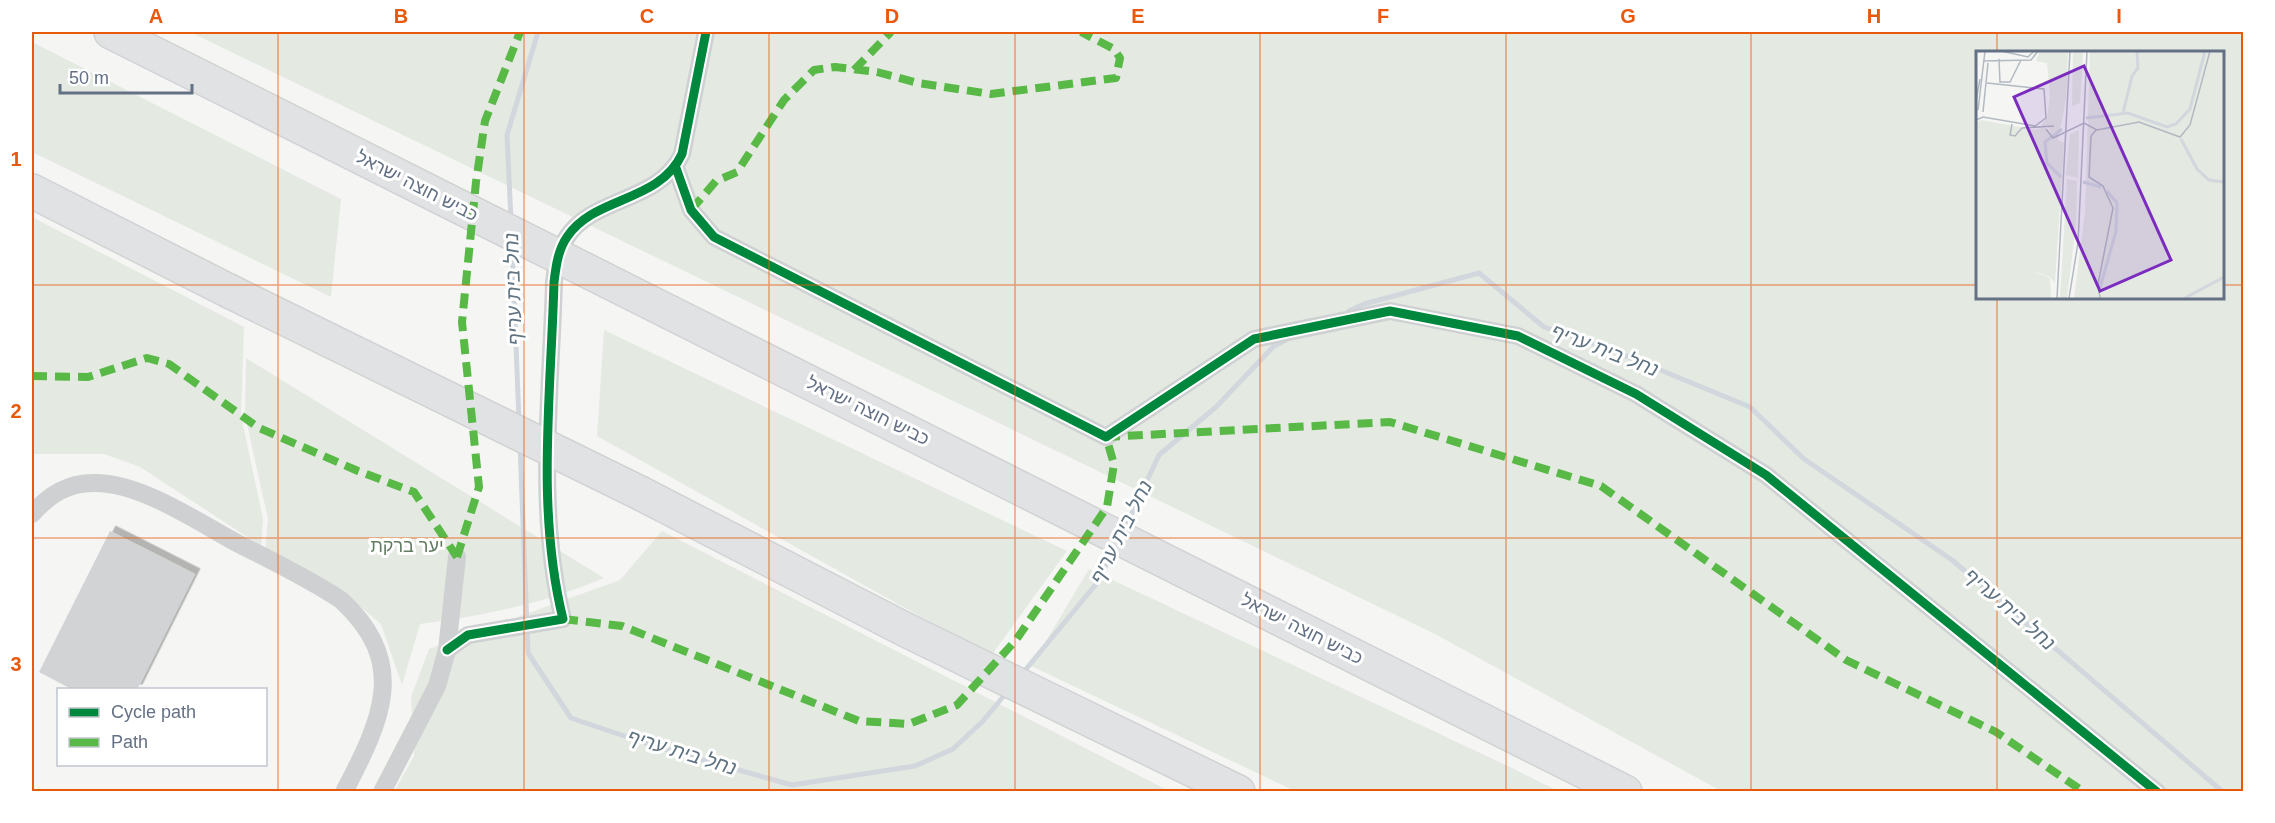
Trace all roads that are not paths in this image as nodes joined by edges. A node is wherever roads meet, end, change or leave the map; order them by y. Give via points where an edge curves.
1 (111, 32) edge
2 (706, 32) edge
3 (675, 168) junction
4 (32, 191) edge
5 (32, 514) edge
6 (457, 557) dead end
7 (447, 650) junction
8 (344, 792) edge
9 (382, 792) edge
10 (1238, 792) edge
11 (1625, 792) edge
12 (2157, 792) edge

1 - 11 highway, כביש חוצה ישראל, bridge
2 - 3 street via 682,154
3 - 7 street via 644,192 580,222 558,256 547,519 553,579 563,620 468,635
3 - 12 street via 691,210 714,237 1106,437 1254,339 1390,311 1518,336 1636,394 1766,475
4 - 10 highway, bridge via 642,494 906,630
5 - 8 street via 65,488 94,483 125,488 181,513 341,600 362,621 379,650 384,689 371,738
6 - 7 street
7 - 9 street via 437,686

